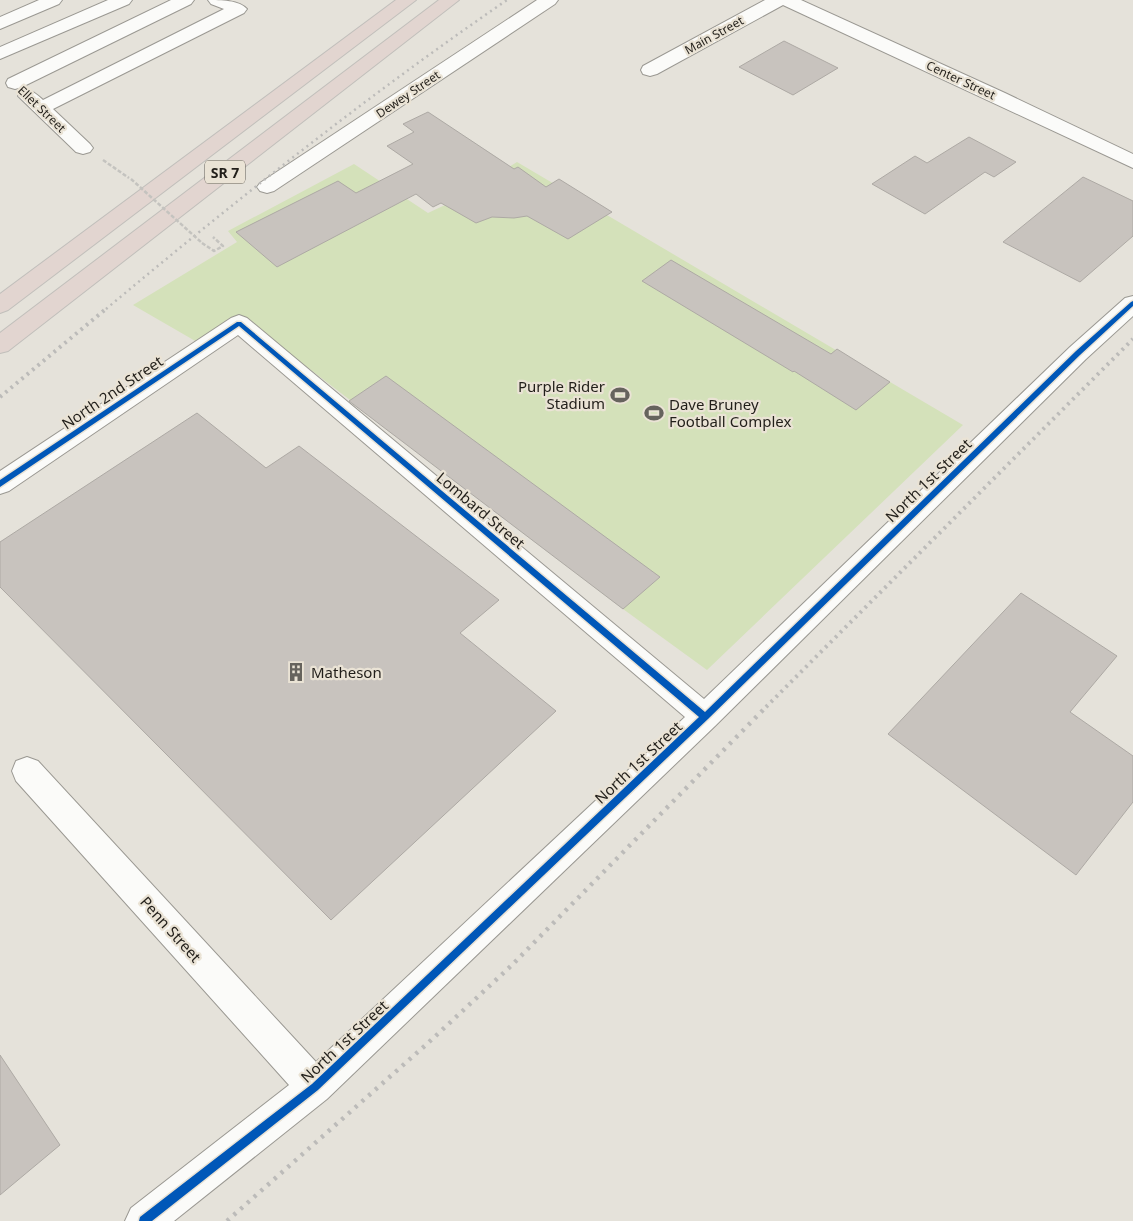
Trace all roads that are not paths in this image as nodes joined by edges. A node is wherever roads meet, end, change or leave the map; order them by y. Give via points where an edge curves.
1 (53, 0) edge
2 (123, 0) edge
3 (185, 0) edge
4 (217, 0) edge
5 (407, 0) edge
6 (450, 0) edge
7 (549, 0) edge
8 (778, 0) edge
9 (788, 0) edge
10 (0, 24) edge
11 (0, 54) edge
12 (0, 69) edge
13 (650, 70) dead end
14 (15, 83) junction
15 (41, 108) junction
16 (83, 148) dead end
17 (1133, 162) edge
18 (267, 187) dead end
19 (1133, 303) edge
20 (0, 305) edge
21 (239, 323) joint
22 (0, 345) edge
23 (0, 484) edge
24 (705, 718) junction
25 (27, 771) dead end
26 (315, 1087) junction
27 (144, 1221) edge

1 - 10 street
2 - 11 street
3 - 14 street
4 - 15 street via 238,9
5 - 20 highway, SR 7
6 - 22 highway, SR 7
7 - 18 street, Dewey Street
8 - 13 street, Main Street
9 - 17 street, Center Street
12 - 14 street, Ellet Street
14 - 15 street, Ellet Street
15 - 16 street, Ellet Street
19 - 24 street, North 1st Street
21 - 23 street, North 2nd Street
21 - 24 street, Lombard Street
24 - 26 street, North 1st Street
25 - 26 street, Penn Street
26 - 27 street, North 1st Street

